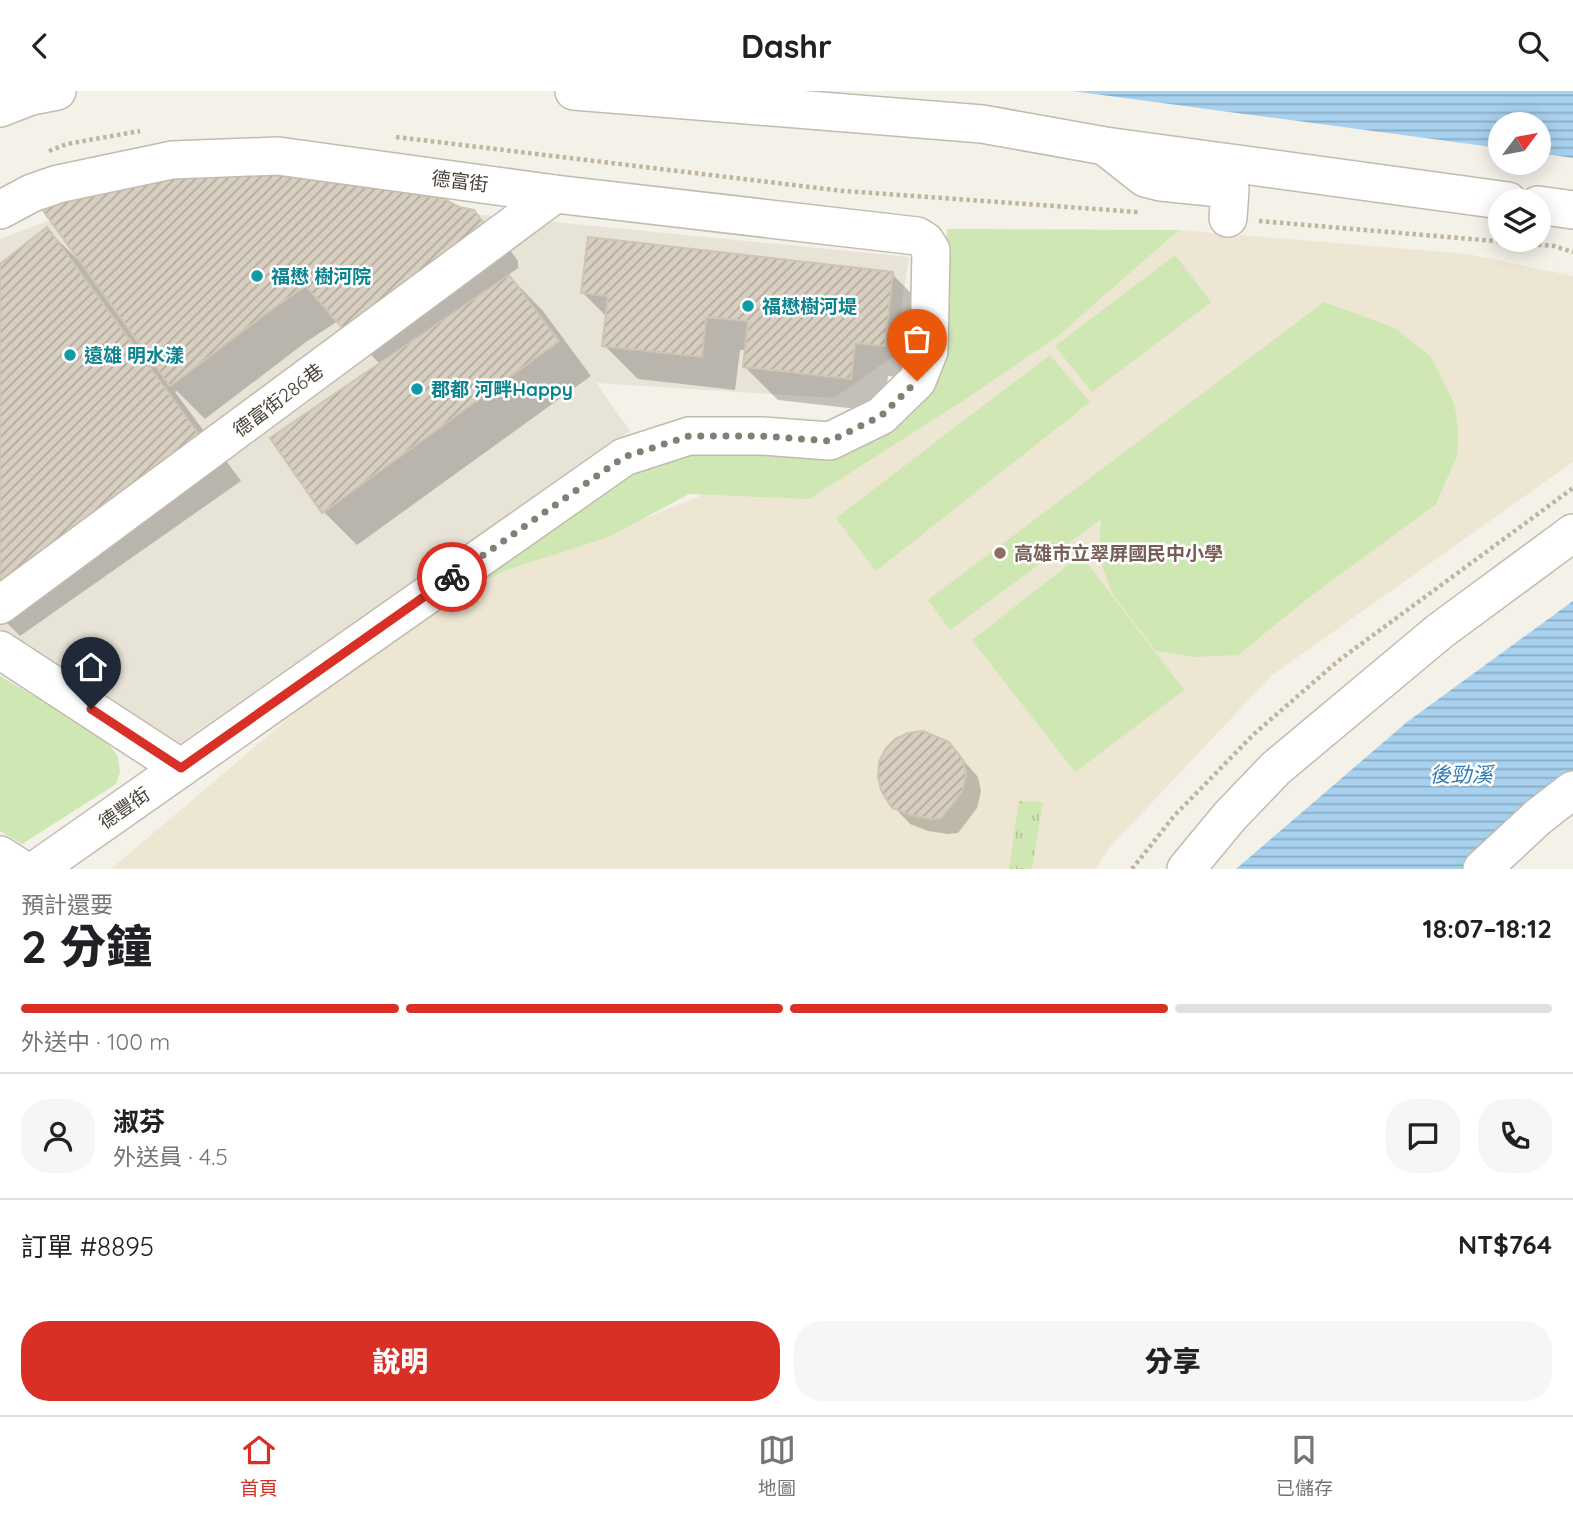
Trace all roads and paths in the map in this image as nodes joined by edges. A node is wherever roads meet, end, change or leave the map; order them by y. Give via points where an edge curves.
1 (58, 91) edge
2 (574, 91) edge
3 (0, 108) edge
4 (145, 131) dead end
5 (394, 137) dead end
6 (1105, 146) junction
7 (45, 152) dead end
8 (555, 194) junction
9 (1488, 198) edge
10 (1551, 207) edge
11 (0, 210) edge
12 (1573, 210) edge
13 (1144, 212) dead end
14 (1228, 218) joint
15 (925, 241) joint
16 (1573, 251) edge
17 (1573, 533) edge
18 (0, 605) edge
19 (0, 650) edge
20 (181, 768) junction
21 (1573, 790) edge
22 (0, 855) edge
23 (22, 869) edge
24 (37, 869) edge
25 (1186, 869) edge
26 (1482, 869) edge

1 - 3 street
2 - 6 street via 982,124
4 - 7 path via 68,143
5 - 13 path via 843,191
6 - 9 street
6 - 14 street via 1145,178 1230,189
8 - 11 street, 德富街 via 278,156 172,160 58,184
8 - 15 street, 德富街 via 917,236
8 - 18 street, 德富街286巷
10 - 12 street
14 - 16 path
15 - 20 street, 德豐街 via 931,250 929,351 917,381 881,416 830,441 689,436 624,457
17 - 25 street via 1440,631 1276,768
19 - 20 street
20 - 24 street, 德豐街
21 - 26 street
22 - 23 street

